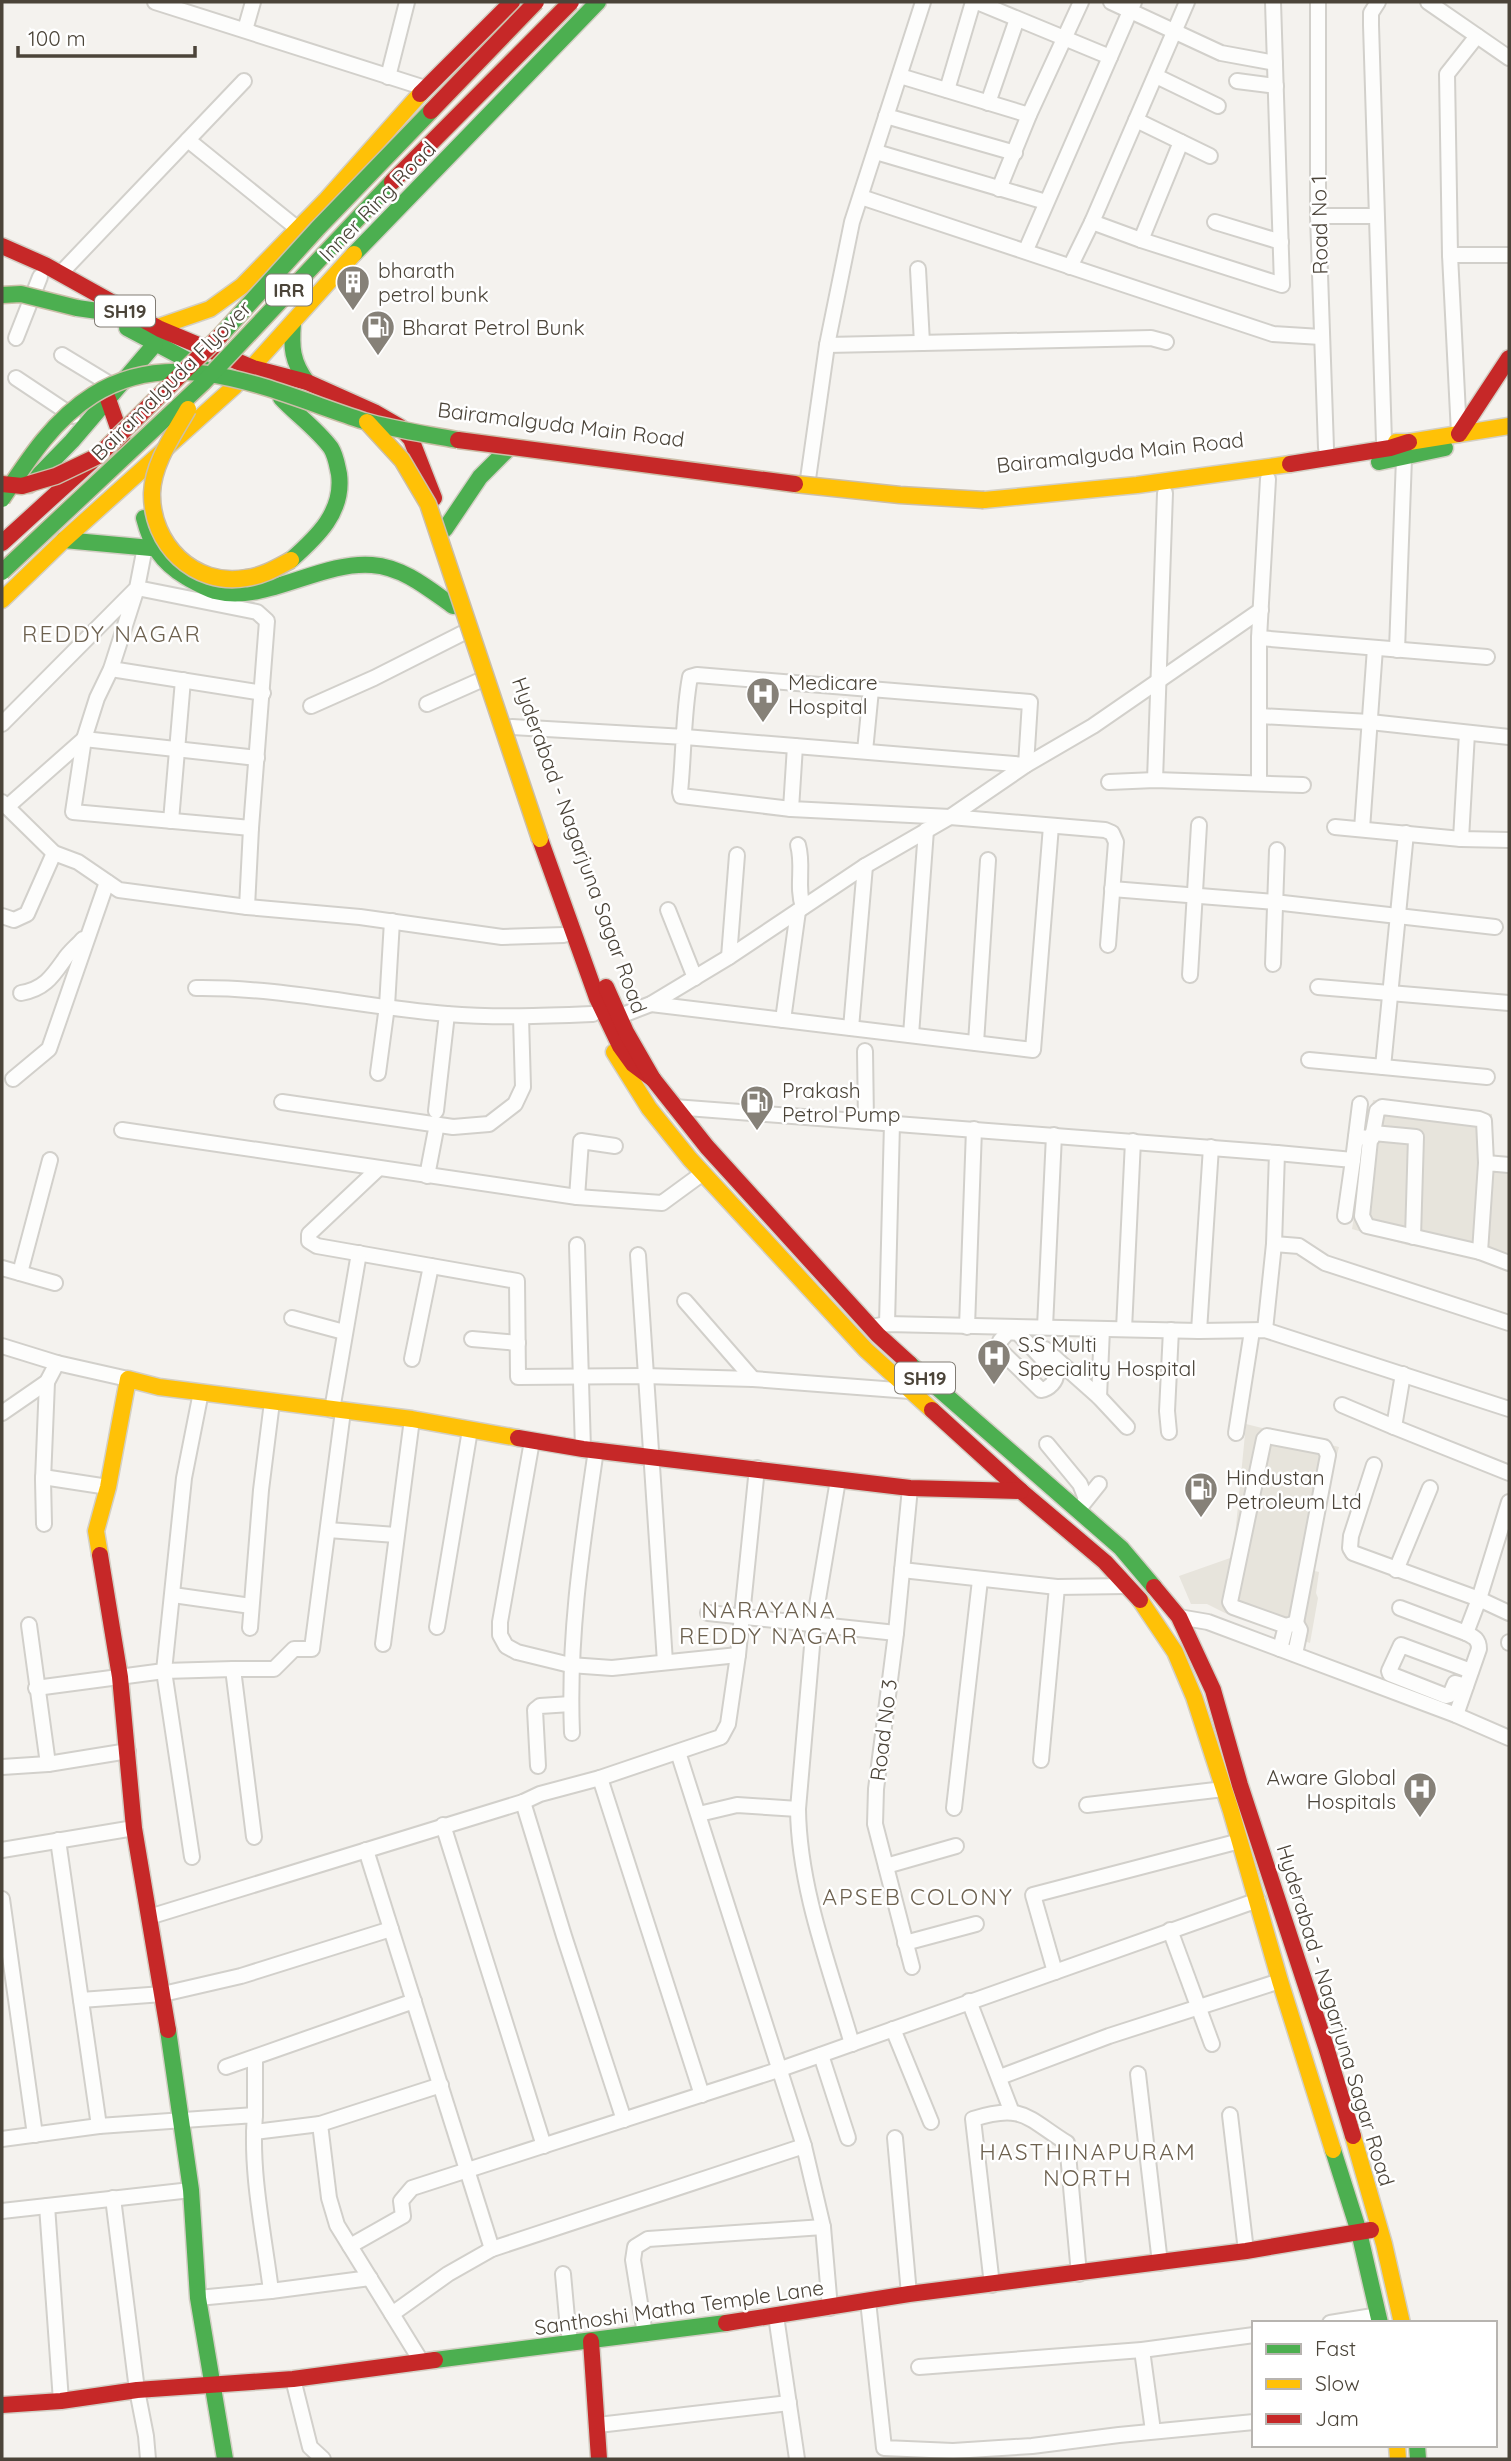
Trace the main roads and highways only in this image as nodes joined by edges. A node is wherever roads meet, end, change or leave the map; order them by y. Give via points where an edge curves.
1 (512, 2) edge
2 (536, 2) edge
3 (571, 2) edge
4 (598, 2) edge
5 (2, 246) edge
6 (2, 260) edge
7 (246, 282) junction
8 (2, 295) edge
9 (98, 311) junction
10 (292, 325) junction
11 (158, 327) junction
12 (155, 344) junction
13 (1509, 358) edge
14 (253, 368) junction
15 (307, 382) junction
16 (203, 383) junction
17 (235, 386) junction
18 (112, 394) junction
19 (281, 398) junction
20 (365, 421) junction
21 (1509, 426) edge
22 (405, 433) junction
23 (1459, 434) junction
24 (383, 439) junction
25 (1509, 439) edge
26 (1406, 450) junction
27 (506, 452) junction
28 (98, 456) junction
29 (135, 477) junction
30 (2, 484) edge
31 (838, 491) junction
32 (2, 499) edge
33 (2, 512) edge
34 (445, 529) junction
35 (64, 540) junction
36 (2, 543) edge
37 (148, 547) junction
38 (2, 572) edge
39 (2, 600) edge
40 (453, 606) junction
41 (653, 1079) junction
42 (1021, 1491) junction
43 (1379, 2228) junction
44 (1359, 2232) junction
45 (1380, 2319) edge
46 (1402, 2321) edge
47 (591, 2341) junction
48 (214, 2386) junction
49 (2, 2405) edge
50 (225, 2459) edge
51 (599, 2459) edge

1 - 7 main road via 425,88
2 - 28 main road, Bairamalguda Flyover / IRR, bridge via 225,331
3 - 16 main road, Bairamalguda Flyover / IRR, bridge via 396,178
4 - 10 main road, Inner Ring Road / IRR via 339,270
5 - 11 main road, SH19
6 - 9 main road, SH19 via 40,276
7 - 10 main road via 253,309 271,322
7 - 11 main road via 210,309
8 - 9 main road, bridge via 21,294
9 - 12 main road, SH19
10 - 14 main road, Inner Ring Road / IRR
10 - 15 main road via 294,366
11 - 14 main road, SH19
12 - 17 main road, SH19
12 - 18 main road
13 - 23 main road
14 - 15 main road, SH19
14 - 17 main road, Inner Ring Road / IRR
15 - 22 main road, SH19 via 374,412
16 - 19 main road, bridge via 164,453 152,492 153,506 166,546 199,572 226,580 267,575 319,535 334,515 340,480 333,452
16 - 38 main road, Bairamalguda Flyover / IRR, bridge
17 - 19 main road, SH19
17 - 29 main road, Inner Ring Road
18 - 29 main road
18 - 33 main road
19 - 24 main road, SH19 via 363,426
20 - 26 main road, bridge via 458,440 826,489 984,500 1144,485 1390,448
20 - 32 main road, bridge via 223,374 191,370 132,377 77,405 54,428
20 - 41 main road, bridge via 402,457 428,504 597,998 620,1046
21 - 23 main road, Bairamalguda Main Road
22 - 24 main road
22 - 27 main road
22 - 31 main road, Bairamalguda Main Road via 567,444 698,461 808,479
22 - 34 main road, Hyderabad - Nagarjuna Sagar Road / SH19 via 424,468
23 - 26 main road, Bairamalguda Main Road
24 - 40 main road, Hyderabad - Nagarjuna Sagar Road / SH19 via 410,478
25 - 26 main road
26 - 31 main road, Bairamalguda Main Road via 1384,442 1077,482
26 - 31 main road via 1268,479 1034,506 899,507
27 - 31 main road
27 - 34 main road via 480,476
28 - 30 main road, bridge via 22,486
28 - 36 main road, Bairamalguda Flyover / IRR, bridge
29 - 35 main road, Inner Ring Road
29 - 37 main road
34 - 41 main road, Hyderabad - Nagarjuna Sagar Road / SH19 via 594,958 626,1032
35 - 37 main road
35 - 39 main road, Inner Ring Road
37 - 40 main road via 166,564 216,591 246,592 339,568 373,565 404,574
40 - 42 main road, Hyderabad - Nagarjuna Sagar Road / SH19 via 593,1014 649,1108 866,1350
41 - 43 main road, Hyderabad - Nagarjuna Sagar Road / SH19 via 706,1147 947,1398 1082,1505 1179,1617 1213,1690
42 - 44 main road, Hyderabad - Nagarjuna Sagar Road / SH19 via 1127,1586 1175,1652 1224,1789
42 - 48 main road via 910,1488 589,1450 412,1419 159,1387 128,1378 96,1531 120,1677 134,1828 191,2190 198,2298
43 - 44 main road, Santhoshi Matha Temple Lane
43 - 46 main road, Hyderabad - Nagarjuna Sagar Road / SH19
44 - 45 main road, Hyderabad - Nagarjuna Sagar Road / SH19
44 - 47 main road, Santhoshi Matha Temple Lane
47 - 48 main road, Santhoshi Matha Temple Lane
47 - 51 main road
48 - 49 main road, Santhoshi Matha Temple Lane
48 - 50 main road

